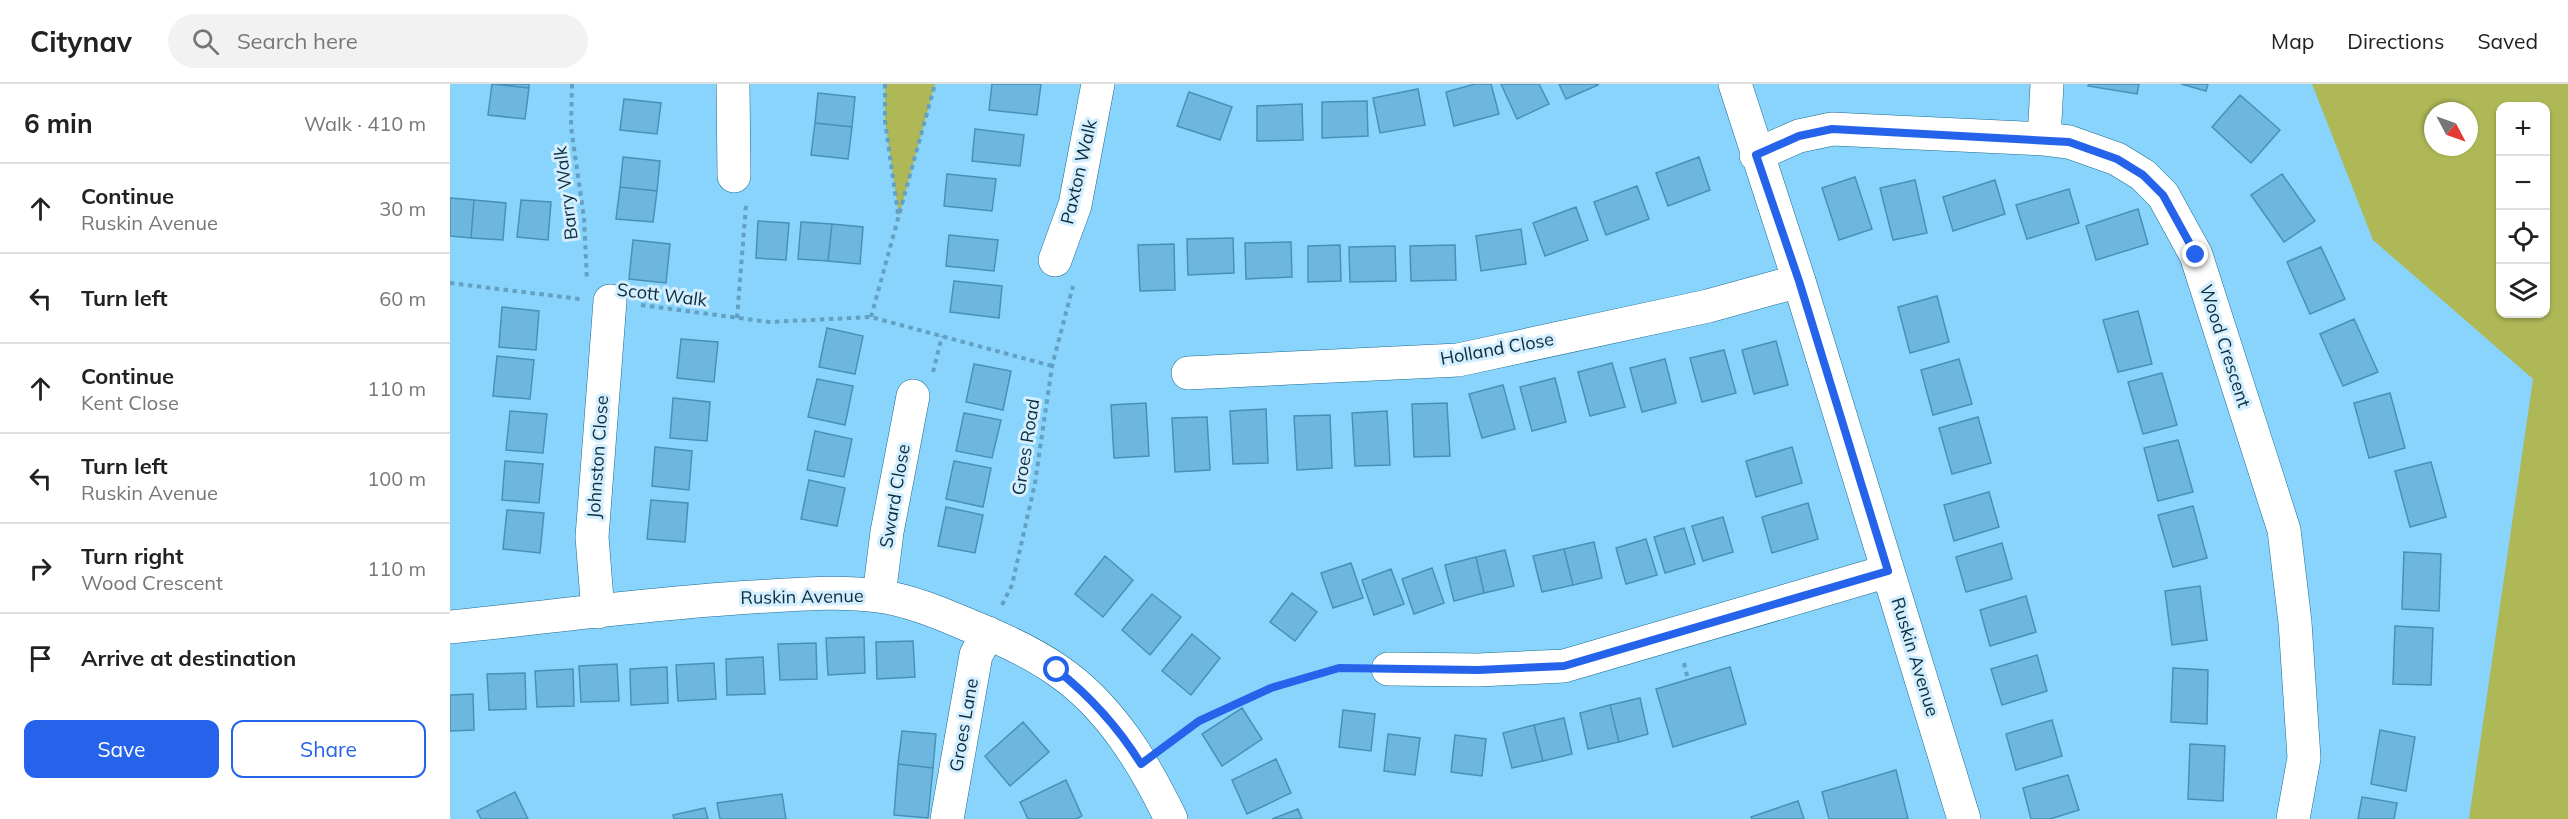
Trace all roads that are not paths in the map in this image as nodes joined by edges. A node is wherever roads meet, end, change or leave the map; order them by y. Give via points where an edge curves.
1 (733, 84) edge
2 (1098, 84) edge
3 (1735, 84) edge
4 (2046, 84) edge
5 (2044, 139) junction
6 (1756, 155) junction
7 (734, 176) road end
8 (1064, 271) road end
9 (1799, 281) junction
10 (599, 300) road end
11 (1188, 373) dead end
12 (913, 396) dead end
13 (1888, 571) junction
14 (879, 596) junction
15 (598, 612) junction
16 (450, 627) edge
17 (988, 633) junction
18 (1388, 669) road end
19 (947, 819) edge
20 (1171, 819) edge
21 (1964, 819) edge
22 (2293, 819) edge

1 - 7 street
2 - 8 street, Paxton Walk
3 - 6 street, Ruskin Avenue
4 - 5 street
5 - 6 street, Wood Crescent via 1832,129 1799,136
5 - 22 street, Wood Crescent via 2069,142 2117,159 2143,175 2163,195 2196,255 2284,530 2304,758
6 - 9 street, Ruskin Avenue
9 - 11 street, Holland Close via 1708,306 1458,360
9 - 13 street, Ruskin Avenue
10 - 15 street, Johnston Close via 592,537
12 - 14 street, Sward Close
13 - 18 street via 1564,666
13 - 21 street, Ruskin Avenue
14 - 15 street, Ruskin Avenue via 821,593 710,599
14 - 17 street, Ruskin Avenue via 931,609
15 - 16 street, Ruskin Avenue
17 - 19 street, Groes Lane via 976,655
17 - 20 street, Ruskin Avenue via 1057,670 1087,694 1124,737

